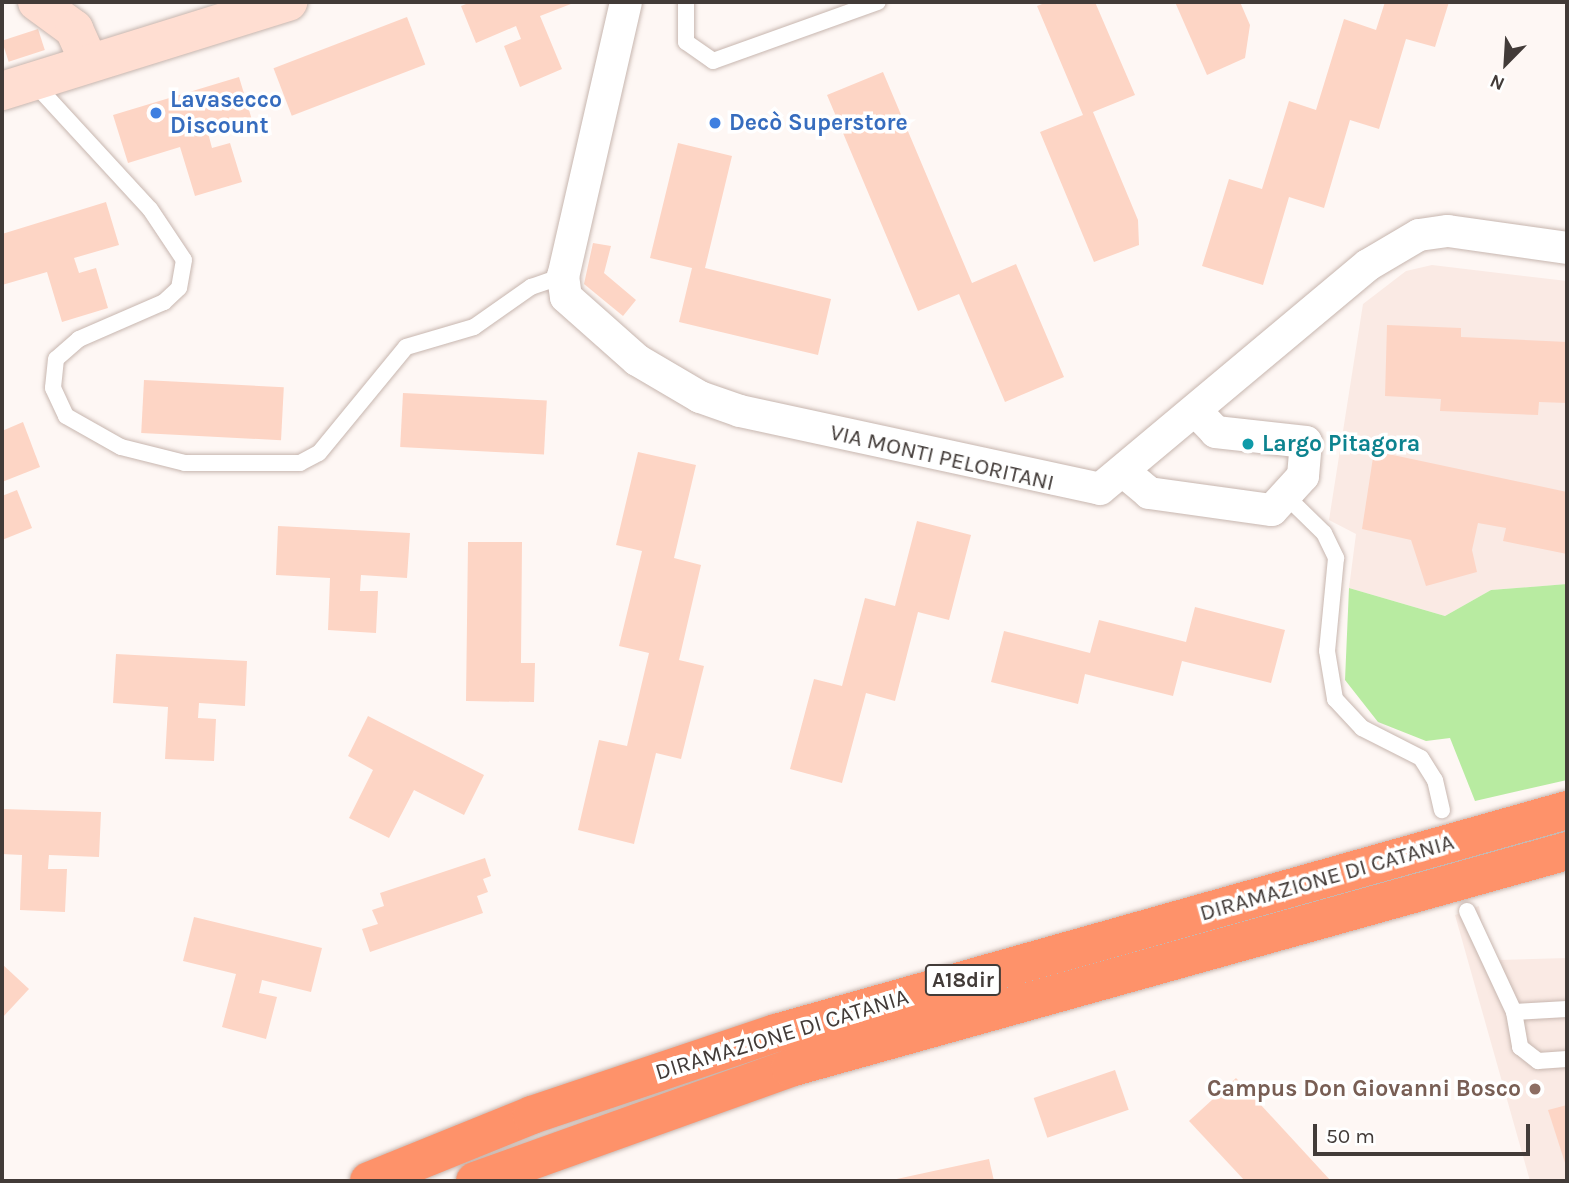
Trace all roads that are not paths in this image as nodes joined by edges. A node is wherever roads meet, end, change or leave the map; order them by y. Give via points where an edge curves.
1 (37, 2) edge
2 (288, 2) edge
3 (626, 2) edge
4 (686, 2) edge
5 (878, 2) edge
6 (89, 63) junction
7 (19, 85) edge
8 (1567, 248) edge
9 (563, 276) junction
10 (1195, 410) junction
11 (1122, 471) junction
12 (1285, 495) junction
13 (1442, 810) dead end
14 (1567, 810) edge
15 (1558, 861) edge
16 (1467, 911) dead end
17 (1567, 1009) edge
18 (1514, 1012) junction
19 (1567, 1059) edge
20 (369, 1181) edge
21 (475, 1181) edge

1 - 6 main road via 74,29
2 - 6 main road
3 - 9 street
4 - 5 lane via 686,42 713,61
6 - 7 main road
7 - 9 lane via 150,209 184,260 179,288 164,302 63,348 53,366 53,388 66,416 121,447 186,463 299,463 319,453 407,347 474,327 531,287
8 - 10 street, VIA MONTI PELORITANI via 1448,231 1419,235 1368,265
9 - 11 street, VIA MONTI PELORITANI via 566,297 637,360 710,401 1079,489 1100,489
10 - 11 street, VIA MONTI PELORITANI
10 - 12 street via 1216,432 1306,442 1303,476
11 - 12 street via 1149,493 1272,510
12 - 13 lane via 1324,533 1336,558 1327,651 1335,699 1362,728 1421,758 1435,780
14 - 20 highway, DIRAMAZIONE DI CATANIA / A18dir via 776,1033 532,1115
15 - 21 highway, DIRAMAZIONE DI CATANIA / A18dir via 790,1068
16 - 18 lane
17 - 18 lane
18 - 19 lane via 1520,1047 1538,1061

